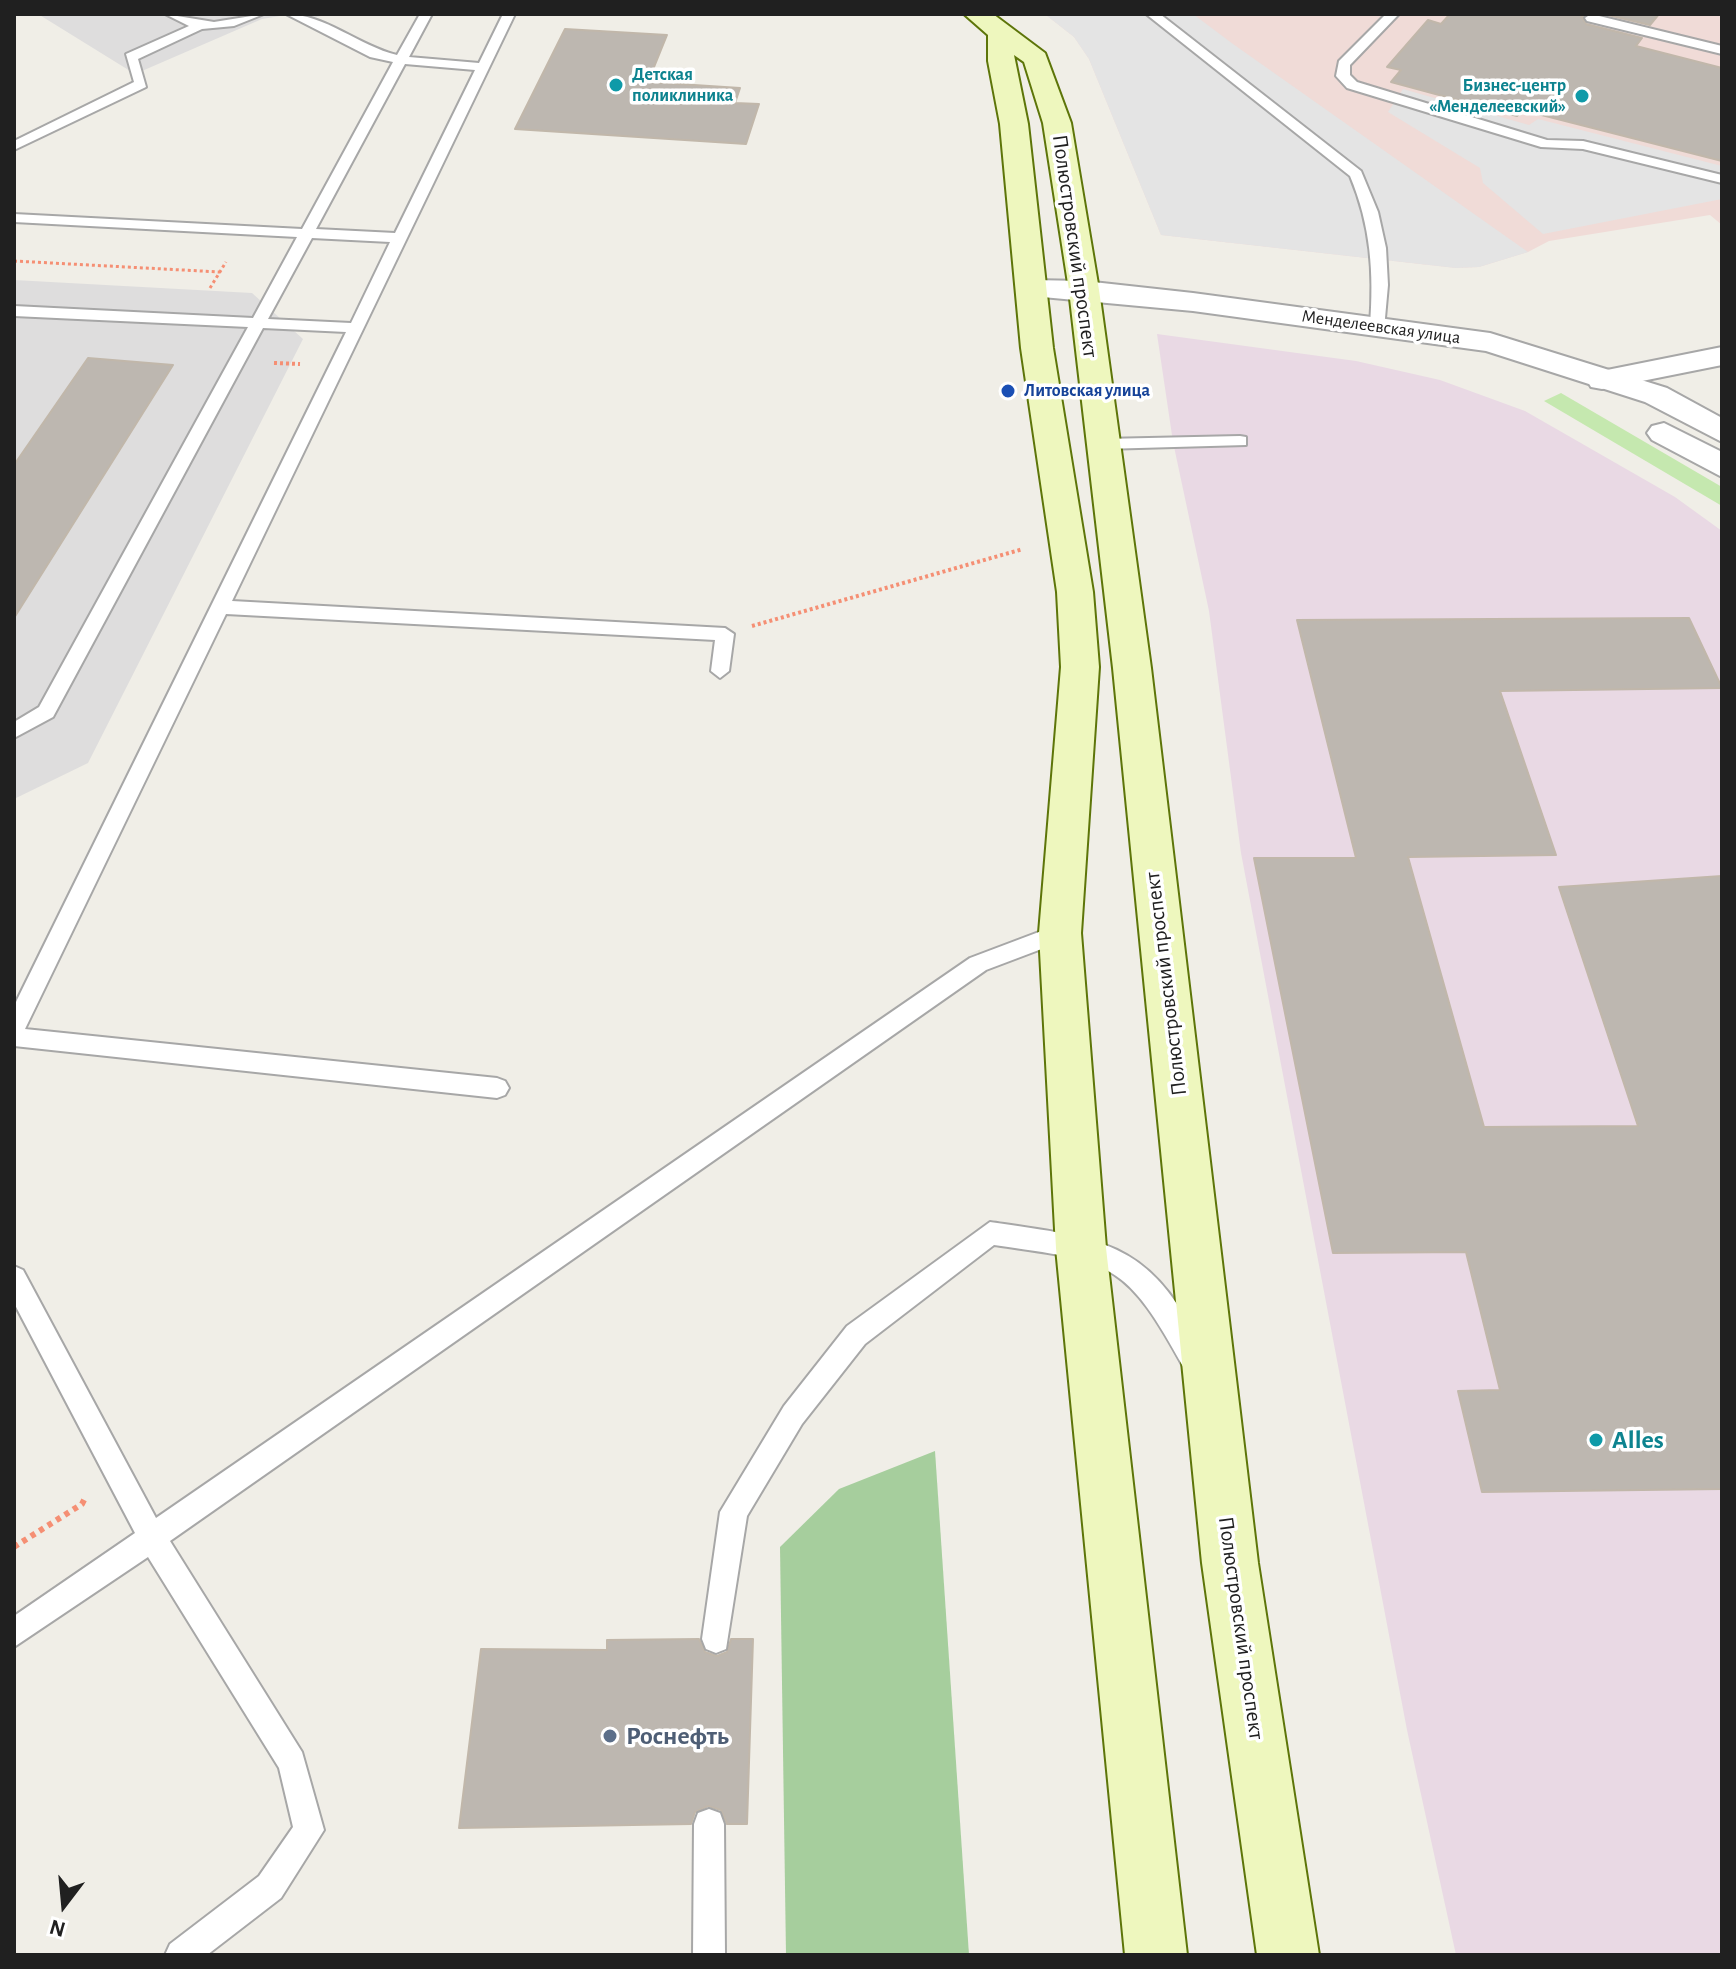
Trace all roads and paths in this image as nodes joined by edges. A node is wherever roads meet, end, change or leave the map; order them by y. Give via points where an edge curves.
1 (171, 14) edge
2 (258, 14) edge
3 (292, 14) edge
4 (426, 14) edge
5 (509, 14) edge
6 (977, 14) edge
7 (1152, 14) edge
8 (1393, 14) edge
9 (1591, 18) dead end
10 (197, 27) junction
11 (1001, 35) junction
12 (1722, 50) edge
13 (400, 60) junction
14 (483, 67) junction
15 (15, 146) edge
16 (1722, 179) edge
17 (14, 218) edge
18 (245, 230) junction
19 (306, 233) junction
20 (400, 238) junction
21 (14, 261) edge
22 (220, 272) junction
23 (1032, 289) junction
24 (1084, 290) junction
25 (14, 311) edge
26 (192, 320) junction
27 (258, 323) junction
28 (1378, 326) junction
29 (356, 328) junction
30 (1722, 356) edge
31 (237, 361) junction
32 (337, 366) junction
33 (1602, 380) junction
34 (1722, 432) edge
35 (1240, 441) dead end
36 (1103, 444) junction
37 (1722, 466) edge
38 (1032, 547) dead end
39 (220, 607) junction
40 (725, 634) junction
41 (720, 671) dead end
42 (14, 731) edge
43 (1060, 933) junction
44 (14, 1029) edge
45 (14, 1037) edge
46 (497, 1088) dead end
47 (1081, 1248) junction
48 (14, 1278) edge
49 (1214, 1397) junction
50 (153, 1540) junction
51 (14, 1633) edge
52 (716, 1639) dead end
53 (709, 1824) dead end
54 (181, 1955) edge
55 (709, 1955) edge
56 (1156, 1955) edge
57 (1288, 1955) edge

1 - 10 lane
2 - 10 lane via 232,25
3 - 13 lane via 354,46
4 - 13 lane
5 - 14 lane
6 - 11 main road, Полюстровский проспект
7 - 28 lane via 1356,174 1373,210 1380,259
8 - 16 lane via 1344,64 1343,76 1352,85 1546,144 1583,145
9 - 12 lane
10 - 15 lane via 131,57 141,84
11 - 23 main road, Полюстровский проспект
11 - 24 main road, Полюстровский проспект via 1036,59 1046,84
13 - 14 lane
13 - 19 lane
14 - 20 lane
17 - 18 lane
18 - 19 lane
18 - 22 path
19 - 20 lane
19 - 27 lane
20 - 29 lane
21 - 22 path
22 - 26 path
23 - 24 street, Менделеевская улица
23 - 43 main road, Полюстровский проспект via 1075,592 1080,667
24 - 28 street, Менделеевская улица
24 - 36 main road, Полюстровский проспект
25 - 26 lane
26 - 27 lane
27 - 29 lane
27 - 31 lane
28 - 33 street, Менделеевская улица via 1490,342
29 - 32 lane
30 - 33 street
31 - 32 path
31 - 42 lane via 46,712
32 - 39 lane
33 - 34 street via 1656,395
33 - 37 street via 1630,413
35 - 36 lane
36 - 49 main road, Полюстровский проспект
38 - 40 path
39 - 40 lane
39 - 44 lane
40 - 41 lane
43 - 47 main road, Полюстровский проспект
43 - 50 lane via 978,964
45 - 46 lane
47 - 49 lane via 1123,1263 1165,1310
47 - 52 lane via 990,1233 856,1335 793,1415 734,1512
47 - 56 main road, Полюстровский проспект
48 - 50 lane
49 - 57 main road, Полюстровский проспект via 1230,1563
50 - 51 lane
50 - 54 lane via 292,1762 309,1830 270,1887
53 - 55 lane

